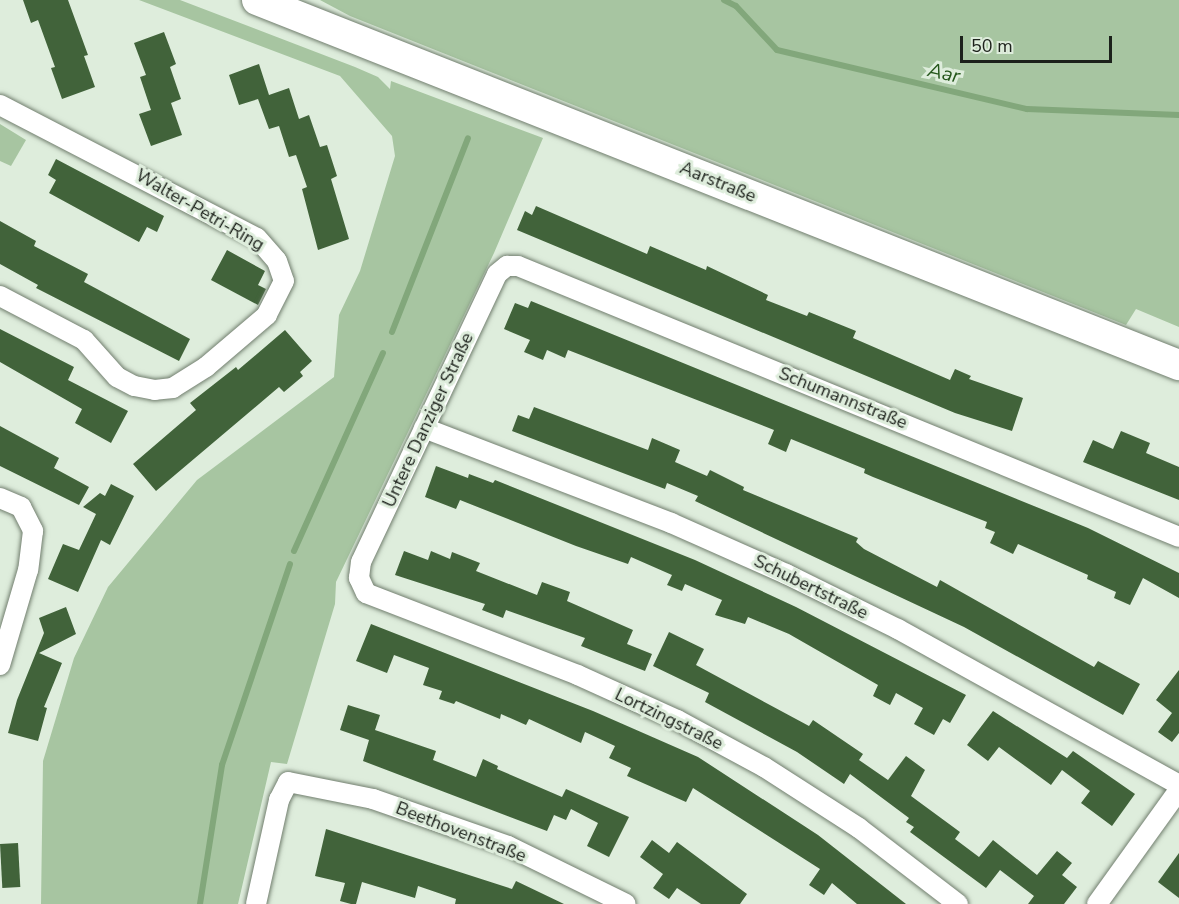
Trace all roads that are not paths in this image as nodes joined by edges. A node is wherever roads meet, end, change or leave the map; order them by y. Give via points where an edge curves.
1 (257, 0) edge
2 (0, 105) edge
3 (507, 266) joint
4 (0, 296) edge
5 (1179, 365) edge
6 (424, 428) junction
7 (0, 498) edge
8 (1179, 537) edge
9 (359, 579) joint
10 (0, 665) edge
11 (1179, 785) edge
12 (1179, 790) edge
13 (256, 904) edge
14 (627, 904) edge
15 (958, 904) edge
16 (1097, 904) edge

1 - 5 main road, Aarstraße
2 - 4 street, Walter-Petri-Ring via 257,238 278,261 284,281 267,315 206,368 173,388 155,390 134,386 117,377 84,340
3 - 6 street, Untere Danziger Straße via 497,274
3 - 8 street, Schumannstraße via 529,270
6 - 9 street, Untere Danziger Straße via 361,562
6 - 11 street, Schubertstraße via 671,523 786,574 908,635
7 - 10 street via 21,507 33,531 28,570
9 - 15 street, Lortzingstraße via 366,592 375,597 578,675 677,720 754,762 859,828
12 - 16 street
13 - 14 street, Beethovenstraße via 279,800 288,782 373,799 508,846

